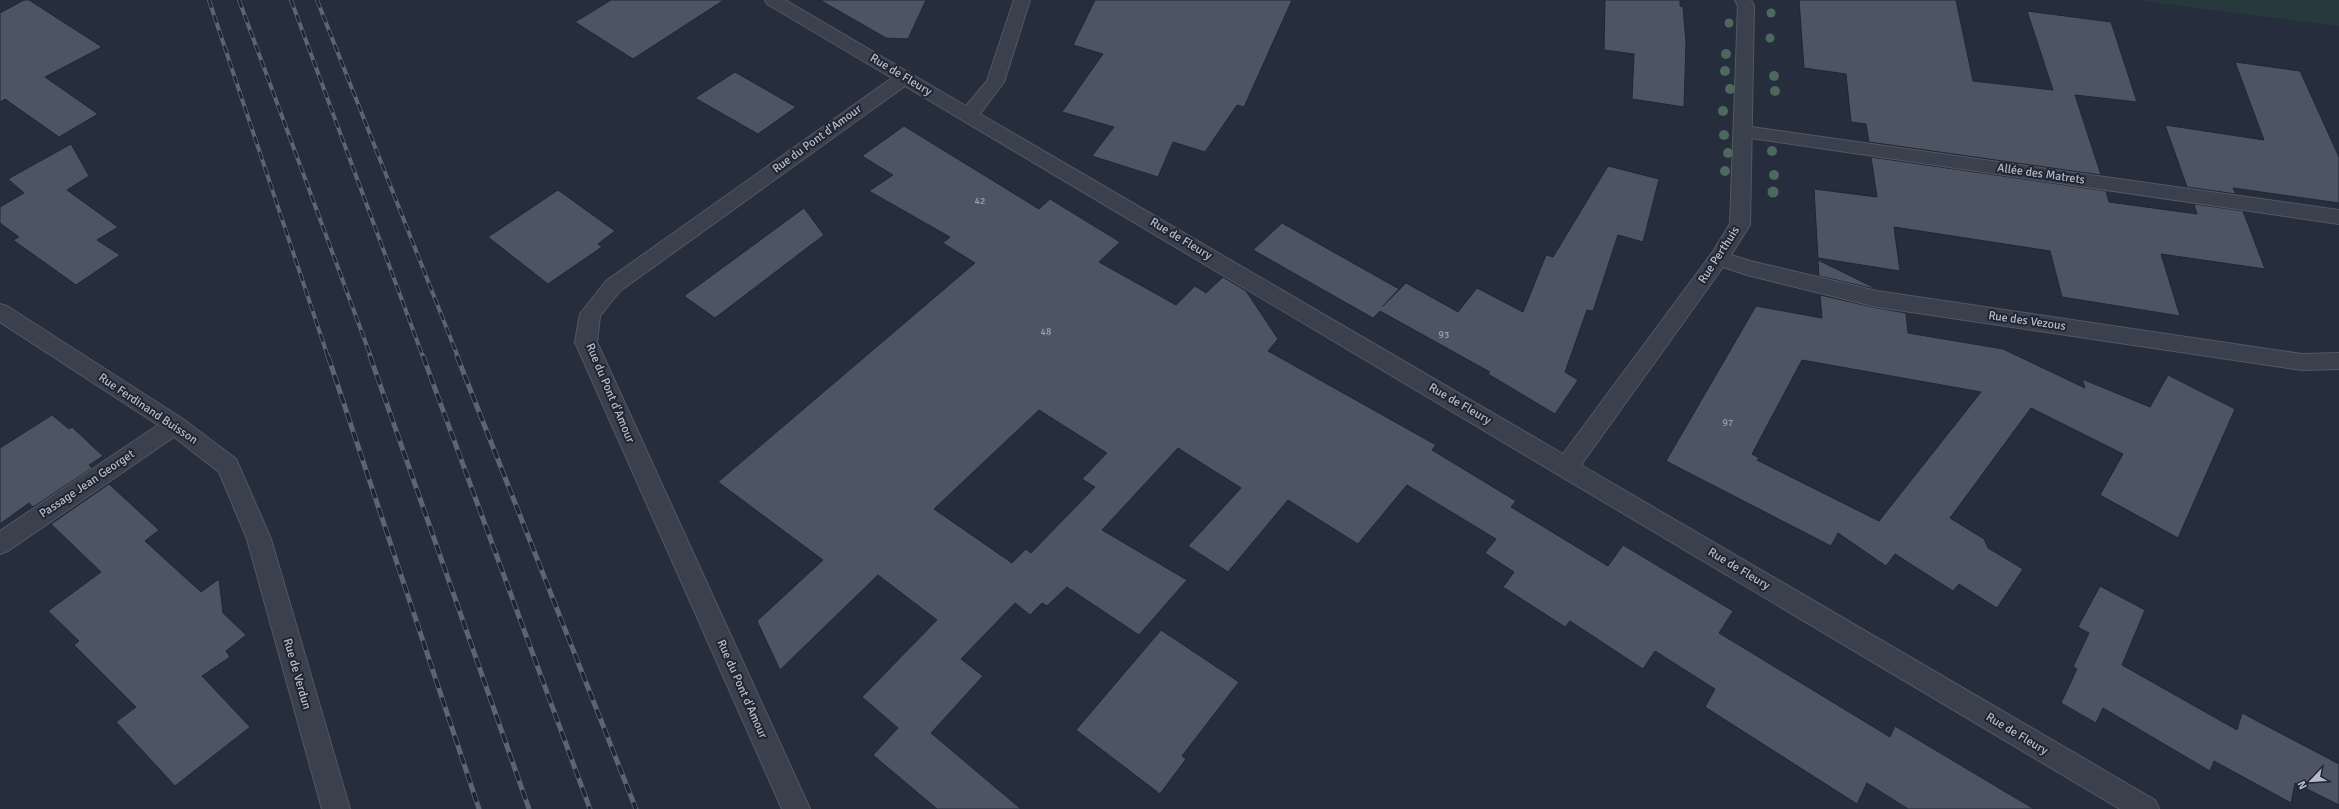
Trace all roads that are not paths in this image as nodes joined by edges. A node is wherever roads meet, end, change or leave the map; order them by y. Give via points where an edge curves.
1 (773, 0) edge
2 (1022, 0) edge
3 (1743, 0) edge
4 (906, 77) junction
5 (969, 115) junction
6 (1744, 132) junction
7 (2339, 217) edge
8 (1719, 258) junction
9 (0, 312) edge
10 (2339, 361) edge
11 (175, 425) junction
12 (1567, 467) junction
13 (259, 539) joint
14 (0, 544) edge
15 (336, 809) edge
16 (796, 809) edge
17 (2145, 809) edge

1 - 4 street, Rue de Fleury
2 - 5 street via 995,82
3 - 6 street, Rue Perthuis via 1746,6
4 - 5 street, Rue de Fleury
4 - 16 street, Rue du Pont d'Amour via 613,286 590,314 586,342
5 - 12 street, Rue de Fleury
6 - 7 street, Allée des Matrets
6 - 8 street, Rue Perthuis via 1740,225
8 - 10 street, Rue des Vezous via 1747,268 1877,299 2302,362
8 - 12 street, Rue Perthuis
9 - 11 street, Rue Ferdinand Buisson
11 - 13 street, Rue Ferdinand Buisson via 228,466
11 - 14 street, Passage Jean Georget
12 - 17 street, Rue de Fleury
13 - 15 street, Rue de Verdun

